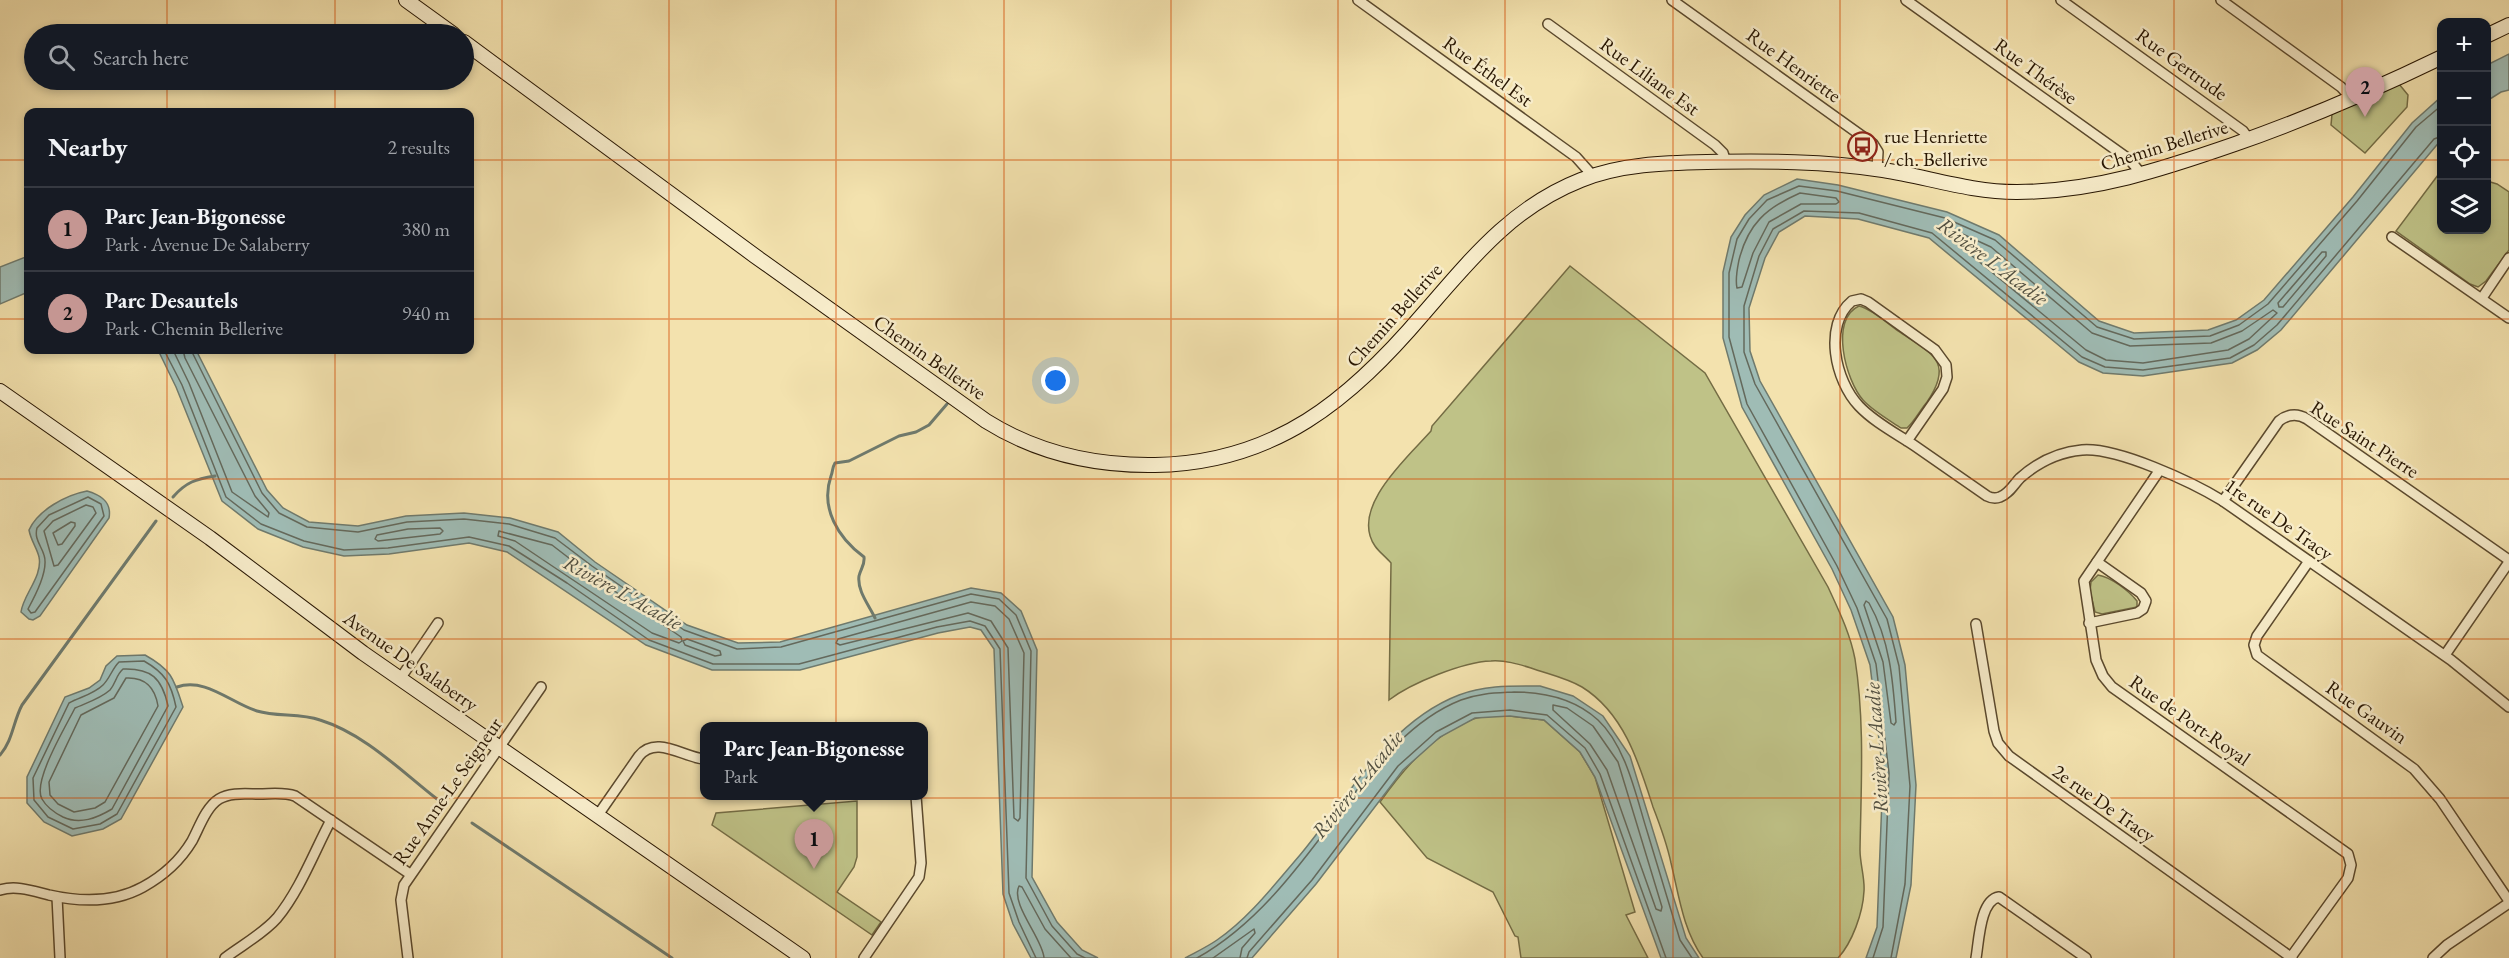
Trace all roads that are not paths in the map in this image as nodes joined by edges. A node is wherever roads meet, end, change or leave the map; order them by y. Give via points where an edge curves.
1 (406, 0) edge
2 (1358, 0) edge
3 (1672, 0) edge
4 (1906, 0) edge
5 (2061, 0) edge
6 (2221, 0) edge
7 (439, 24) edge
8 (1548, 24) dead end
9 (2509, 25) edge
10 (2491, 34) edge
11 (474, 49) edge
12 (2437, 59) edge
13 (2352, 99) junction
14 (2249, 139) junction
15 (1726, 162) junction
16 (1877, 169) junction
17 (2142, 175) junction
18 (1593, 176) junction
19 (2392, 237) dead end
20 (2509, 258) edge
21 (2482, 298) junction
22 (2509, 318) edge
23 (0, 392) edge
24 (1907, 441) junction
25 (2159, 471) junction
26 (2223, 501) junction
27 (2309, 561) junction
28 (2509, 561) edge
29 (2097, 562) junction
30 (438, 622) dead end
31 (2089, 623) junction
32 (1976, 624) dead end
33 (2445, 655) junction
34 (400, 679) junction
35 (541, 687) dead end
36 (2509, 707) edge
37 (500, 747) junction
38 (700, 758) edge
39 (916, 800) edge
40 (598, 815) junction
41 (331, 820) junction
42 (410, 874) junction
43 (0, 890) edge
44 (57, 897) junction
45 (2509, 902) edge
46 (60, 958) edge
47 (225, 958) edge
48 (408, 958) edge
49 (803, 958) edge
50 (864, 958) edge
51 (1976, 958) edge
52 (2086, 958) edge
53 (2292, 958) edge
54 (2433, 958) edge

1 - 7 street
2 - 18 street, Rue Éthel Est via 1576,157
3 - 16 street, Rue Henriette via 1873,144 1878,155
4 - 17 street, Rue Thérèse via 2130,160
5 - 14 street, Rue Gertrude
6 - 13 street
8 - 15 street, Rue Liliane Est via 1715,145
9 - 10 street
11 - 18 street, Chemin Bellerive via 986,422 1044,449 1111,463 1161,465 1214,458 1254,447 1308,421 1372,370 1497,232 1547,196
12 - 13 street, Chemin Bellerive
13 - 14 street, Chemin Bellerive
14 - 17 street, Chemin Bellerive
15 - 16 street, Chemin Bellerive via 1808,162
15 - 18 street, Chemin Bellerive via 1647,165
16 - 17 street, Chemin Bellerive via 1963,187 2011,192 2075,188
19 - 21 street
20 - 21 street
21 - 22 street
23 - 34 street, Avenue De Salaberry via 178,515
24 - 24 street via 1860,407 1845,384 1835,332 1840,315 1852,301 1868,302 1935,350 1946,365 1942,392
24 - 25 street, 1re rue De Tracy via 1987,496 1997,498 2038,465 2080,450 2114,452
25 - 26 street, 1re rue De Tracy
25 - 29 street, Rue de Port-Royal
26 - 27 street, 1re rue De Tracy
26 - 28 street, Rue Saint Pierre via 2279,421 2298,415
27 - 33 street, 1re rue De Tracy
27 - 45 street, Rue Gauvin via 2257,636 2257,655 2419,773
28 - 33 street
29 - 31 street, Rue de Port-Royal via 2083,584
29 - 31 street via 2140,592 2146,604 2137,613
30 - 34 street
31 - 53 street, Rue de Port-Royal via 2098,666 2108,684 2336,843 2349,856 2348,878
32 - 53 street, 2e rue De Tracy via 1994,731 2001,748
33 - 36 street, 1re rue De Tracy
34 - 37 street, Avenue De Salaberry
35 - 37 street, Rue Anne-Le Seigneur
37 - 40 street, Avenue De Salaberry
37 - 42 street, Rue Anne-Le Seigneur
38 - 40 street via 659,746 647,748
39 - 50 street via 919,877
40 - 49 street, Avenue De Salaberry
41 - 42 street
41 - 44 street via 292,795 229,795 212,806 180,858 150,883 129,894 105,899
41 - 47 street via 276,918
42 - 48 street, Rue Anne-Le Seigneur via 401,900
43 - 44 street via 16,888
44 - 46 street
45 - 54 street
51 - 52 street via 1986,906 1992,898 1999,897

